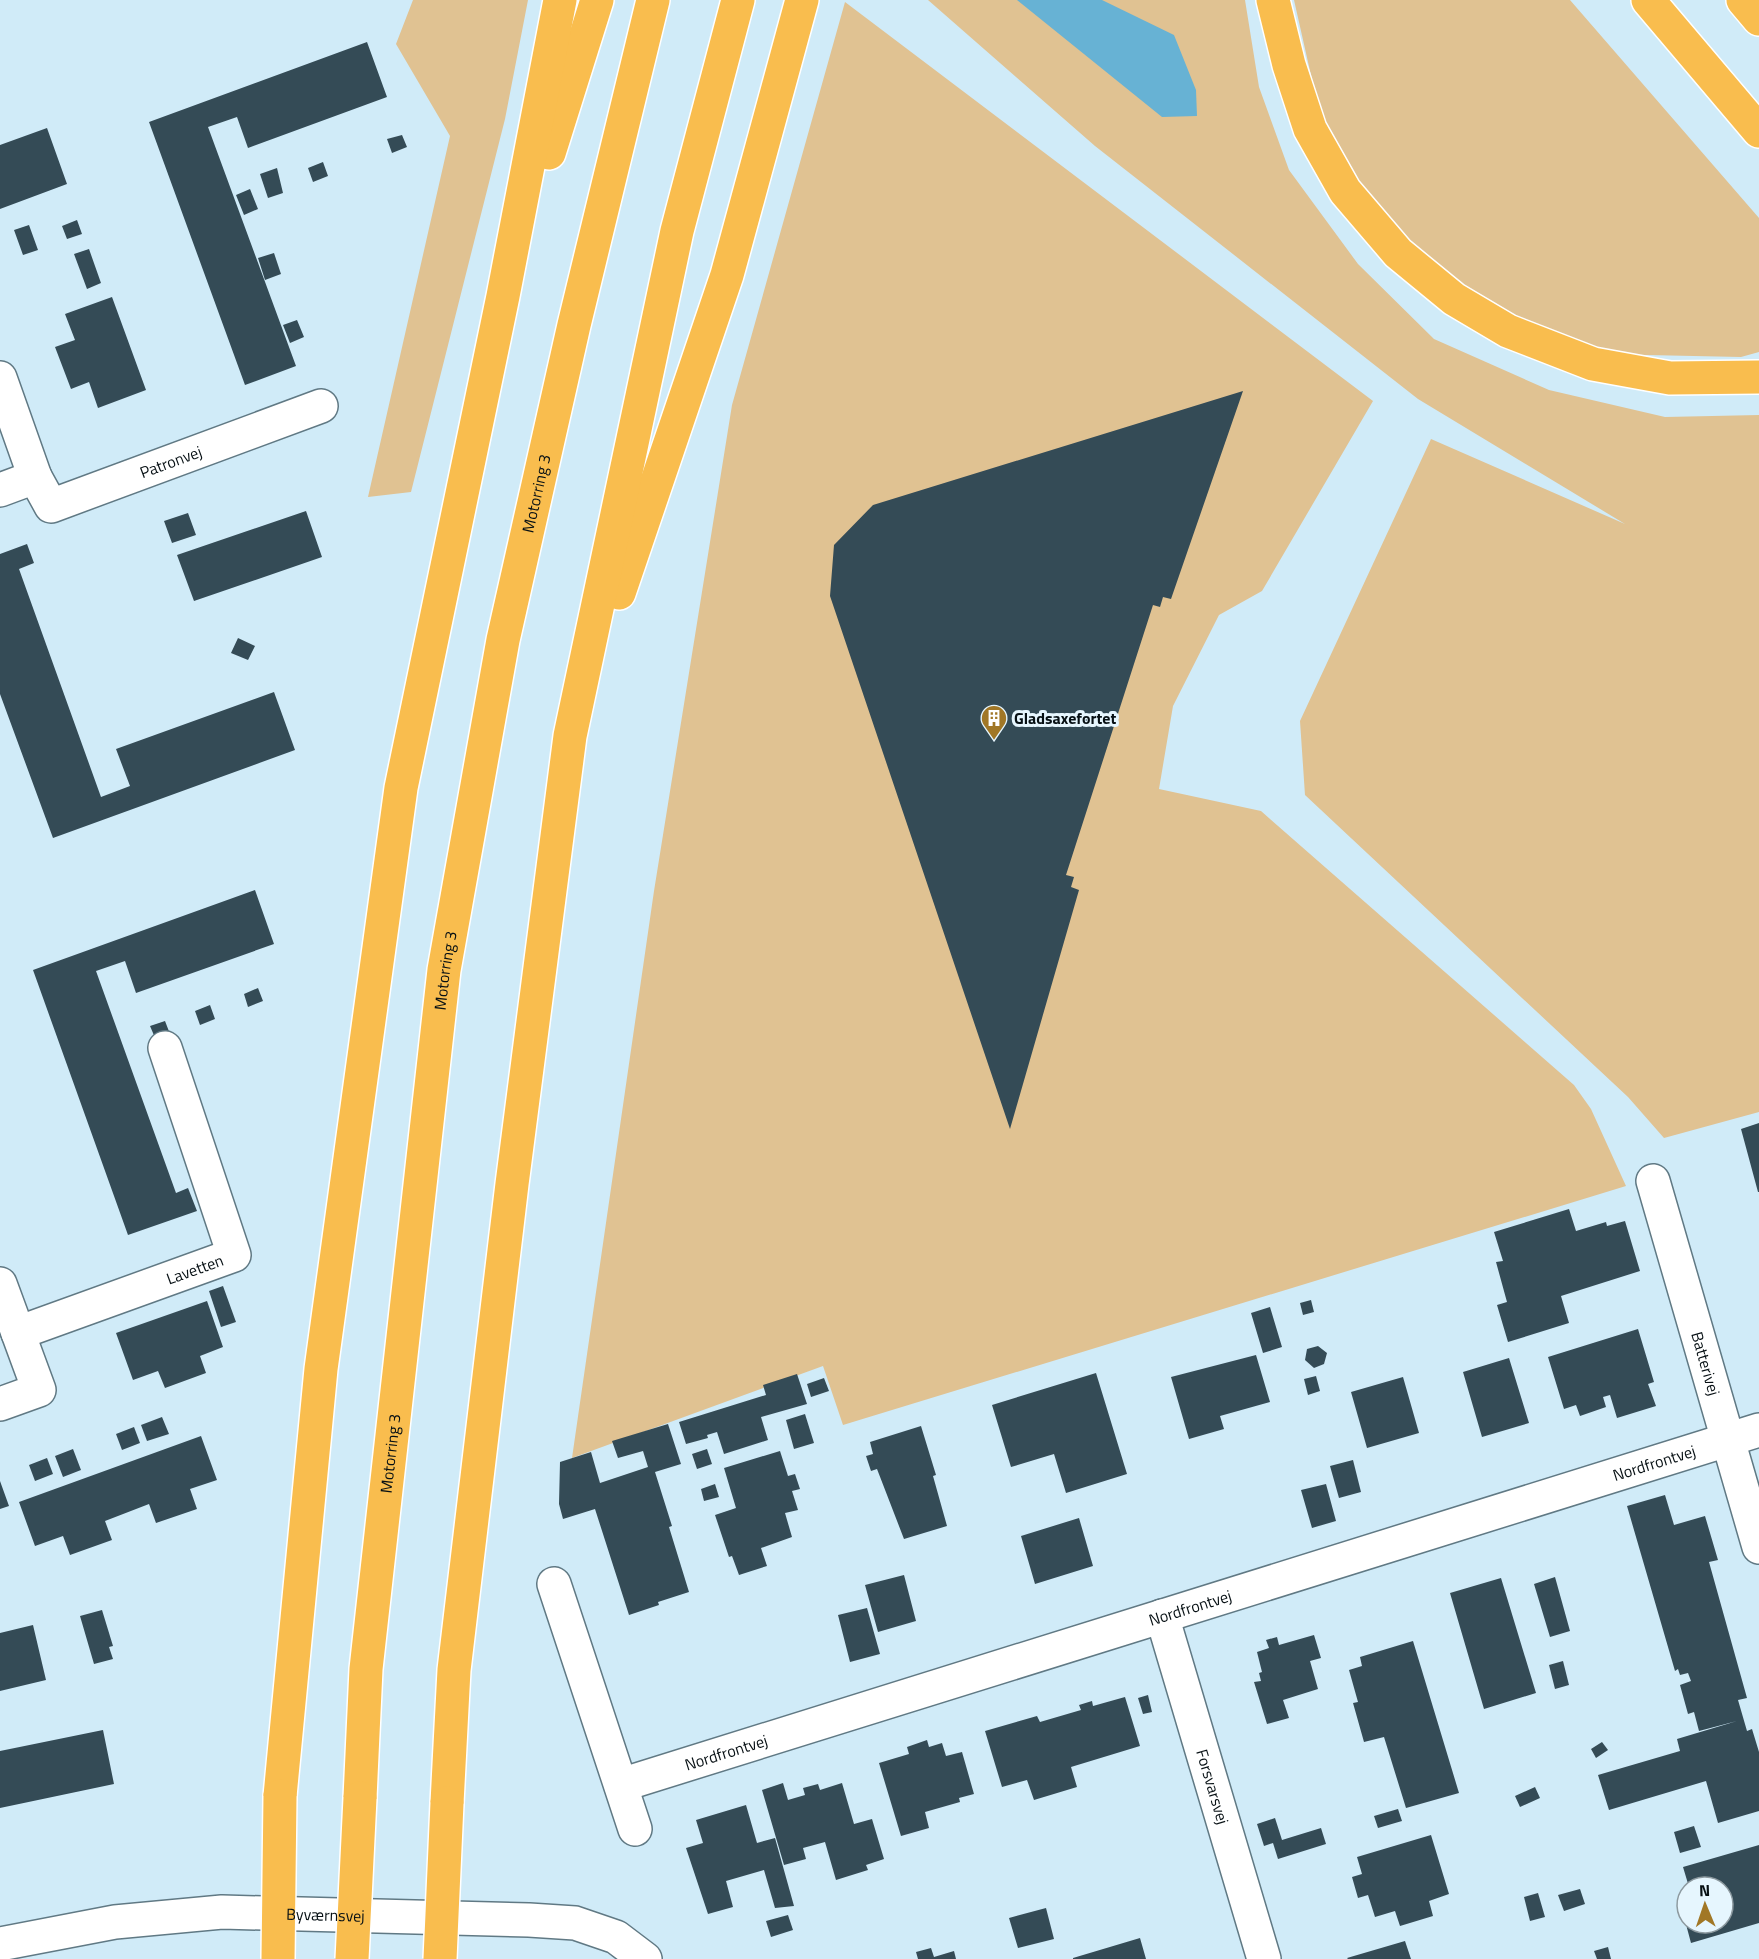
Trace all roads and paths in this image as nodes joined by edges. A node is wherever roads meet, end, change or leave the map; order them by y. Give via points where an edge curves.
1 (560, 0) edge
2 (597, 0) edge
3 (653, 0) edge
4 (738, 0) edge
5 (802, 0) edge
6 (1273, 0) edge
7 (1642, 0) edge
8 (1648, 0) edge
9 (1743, 0) edge
10 (1759, 19) edge
11 (1670, 28) junction
12 (1759, 131) edge
13 (503, 296) junction
14 (1759, 377) edge
15 (0, 378) edge
16 (321, 406) dead end
17 (35, 477) junction
18 (0, 490) edge
19 (570, 736) junction
20 (165, 1047) dead end
21 (1653, 1181) dead end
22 (0, 1284) edge
23 (18, 1333) junction
24 (0, 1404) edge
25 (1759, 1430) edge
26 (1727, 1440) junction
27 (1759, 1546) edge
28 (554, 1584) dead end
29 (1162, 1616) junction
30 (621, 1785) junction
31 (635, 1829) dead end
32 (0, 1944) edge
33 (278, 1959) edge
34 (352, 1959) edge
35 (440, 1959) edge
36 (645, 1959) edge
37 (1264, 1959) edge

1 - 13 highway
2 - 13 highway
3 - 34 highway, Motorring 3, bridge via 502,640 444,970 366,1669
4 - 19 highway via 677,231
5 - 19 highway via 727,275
6 - 14 highway via 1310,129 1345,191 1398,253 1454,299 1508,331 1593,364 1670,378
7 - 11 highway
8 - 11 highway
9 - 10 highway
11 - 12 highway
13 - 33 highway, bridge via 401,788 321,1369 280,1796
15 - 17 street, Patronvej
16 - 17 street, Patronvej via 51,506
17 - 18 street
19 - 35 highway, bridge via 455,1658
20 - 23 street, Lavetten via 234,1255
21 - 26 street, Batterivej
22 - 23 street
23 - 24 street via 39,1390
25 - 26 street, Nordfrontvej
26 - 27 street, Batterivej
26 - 29 street, Nordfrontvej
28 - 30 street
29 - 30 street, Nordfrontvej
29 - 37 street, Forsvarsvej
30 - 31 street
32 - 36 street, Byværnsvej via 115,1922 222,1911 575,1923 616,1937

